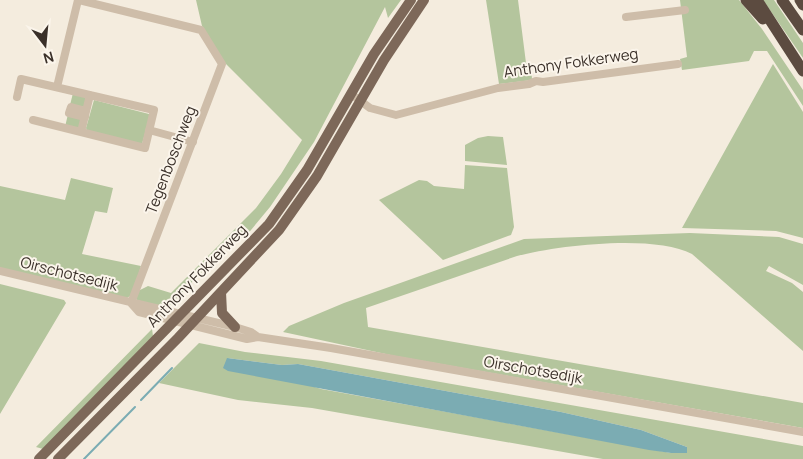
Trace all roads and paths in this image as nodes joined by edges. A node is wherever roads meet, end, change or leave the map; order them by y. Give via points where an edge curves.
1 (79, 0) edge
2 (411, 0) edge
3 (424, 0) edge
4 (746, 0) edge
5 (757, 0) edge
6 (782, 0) edge
7 (800, 0) edge
8 (803, 5) edge
9 (685, 10) dead end
10 (626, 17) dead end
11 (803, 30) edge
12 (788, 47) junction
13 (678, 64) dead end
14 (803, 71) edge
15 (56, 87) junction
16 (351, 94) junction
17 (90, 95) junction
18 (17, 97) dead end
19 (361, 100) junction
20 (33, 120) dead end
21 (149, 130) junction
22 (81, 132) junction
23 (194, 142) junction
24 (0, 271) edge
25 (221, 292) junction
26 (130, 303) junction
27 (178, 318) junction
28 (194, 322) junction
29 (235, 327) junction
30 (258, 337) junction
31 (803, 432) edge
32 (39, 459) edge
33 (58, 459) edge

1 - 15 street
1 - 23 street, Tegenboschweg via 201,30 222,64
2 - 16 main road, Anthony Fokkerweg
3 - 19 main road, Anthony Fokkerweg via 403,28
4 - 12 highway
5 - 12 highway
6 - 11 highway
7 - 8 highway
9 - 10 street
12 - 14 highway
13 - 19 street, Anthony Fokkerweg via 536,81 404,114 376,111
15 - 17 street
15 - 18 street via 21,79
16 - 19 street, Anthony Fokkerweg
16 - 27 main road, Anthony Fokkerweg via 284,204 255,240
17 - 21 street via 154,110
17 - 22 street
19 - 25 main road, Anthony Fokkerweg via 318,176 294,210 262,250
20 - 22 street
21 - 22 street via 145,148
21 - 23 street
23 - 26 street, Tegenboschweg
24 - 26 street, Oirschotsedijk
25 - 28 main road, Anthony Fokkerweg
25 - 29 main road via 221,311
26 - 27 street, Oirschotsedijk via 139,312
27 - 28 street, Oirschotsedijk
27 - 32 main road, Anthony Fokkerweg
28 - 29 street, Oirschotsedijk
28 - 30 street, Oirschotsedijk via 247,339
28 - 33 main road, Anthony Fokkerweg
29 - 30 street, Oirschotsedijk
30 - 31 street, Oirschotsedijk

